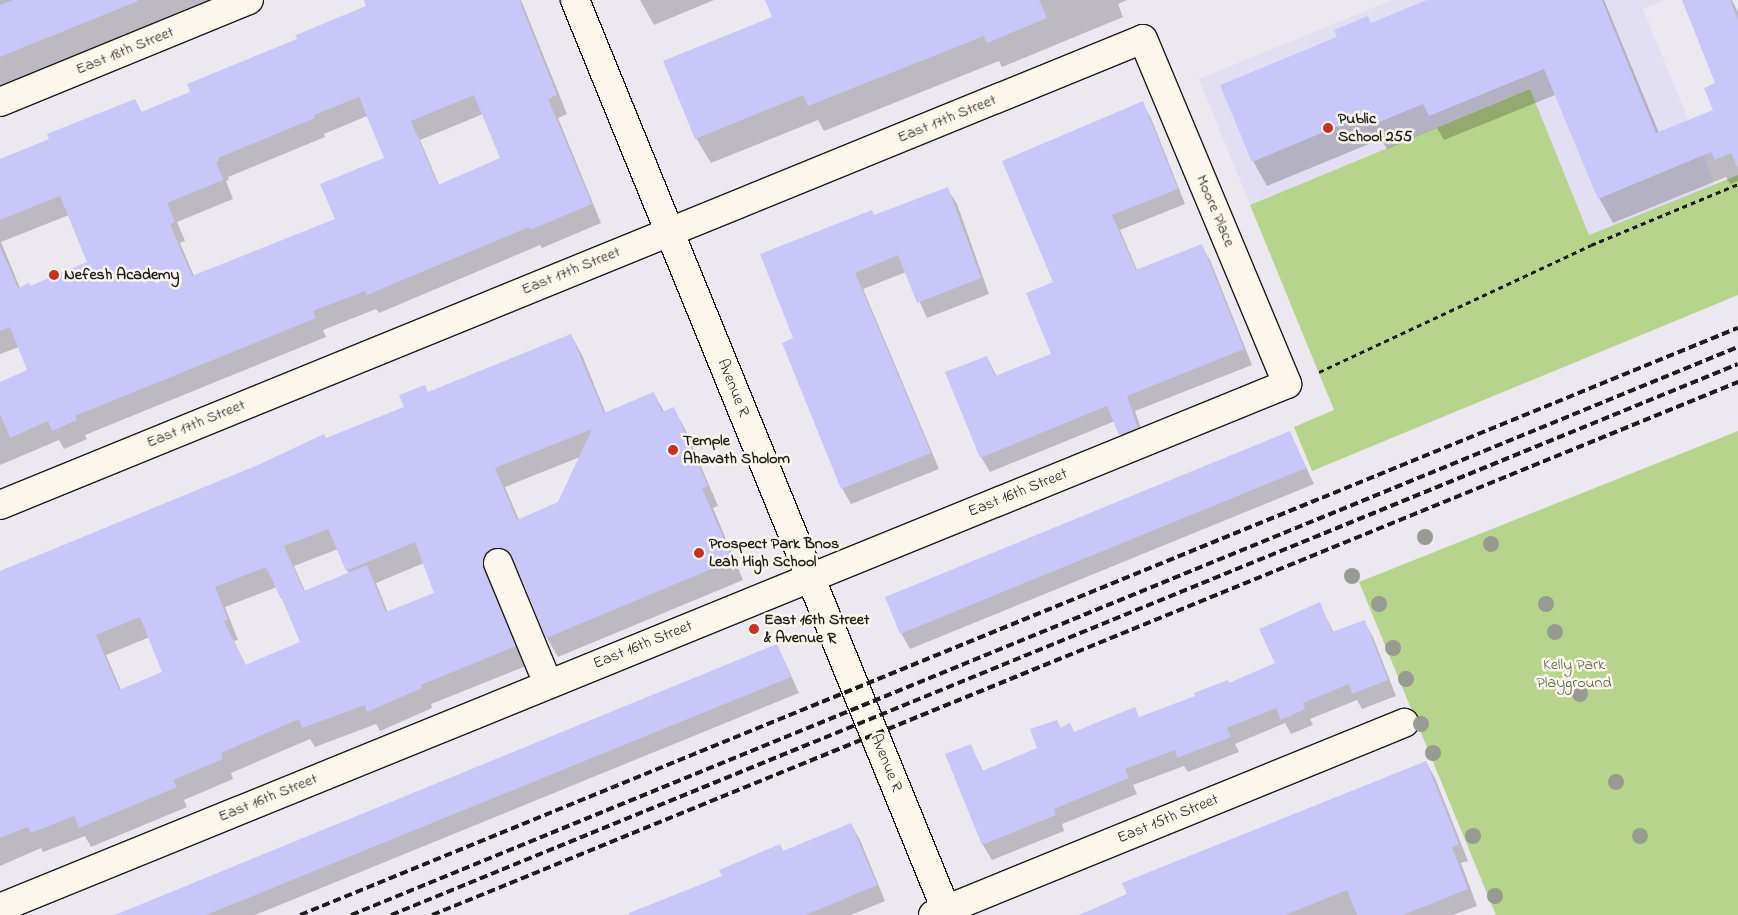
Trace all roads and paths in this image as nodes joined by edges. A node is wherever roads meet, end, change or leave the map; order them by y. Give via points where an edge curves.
1 (249, 0) edge
2 (574, 0) edge
3 (1143, 39) joint
4 (0, 102) edge
5 (1738, 184) edge
6 (669, 231) junction
7 (1319, 372) dead end
8 (1287, 384) joint
9 (0, 505) edge
10 (498, 563) dead end
11 (810, 578) junction
12 (548, 684) junction
13 (1404, 723) dead end
14 (0, 908) edge
15 (942, 913) edge

1 - 4 street, East 18th Street
2 - 6 street, Avenue R
3 - 6 street, East 17th Street
3 - 8 street, Moore Place
5 - 7 path via 1591,245
6 - 9 street, East 17th Street
6 - 11 street, Avenue R
8 - 11 street, East 16th Street
10 - 12 street
11 - 12 street, East 16th Street
11 - 15 street, Avenue R
12 - 14 street, East 16th Street
13 - 15 street, East 15th Street

